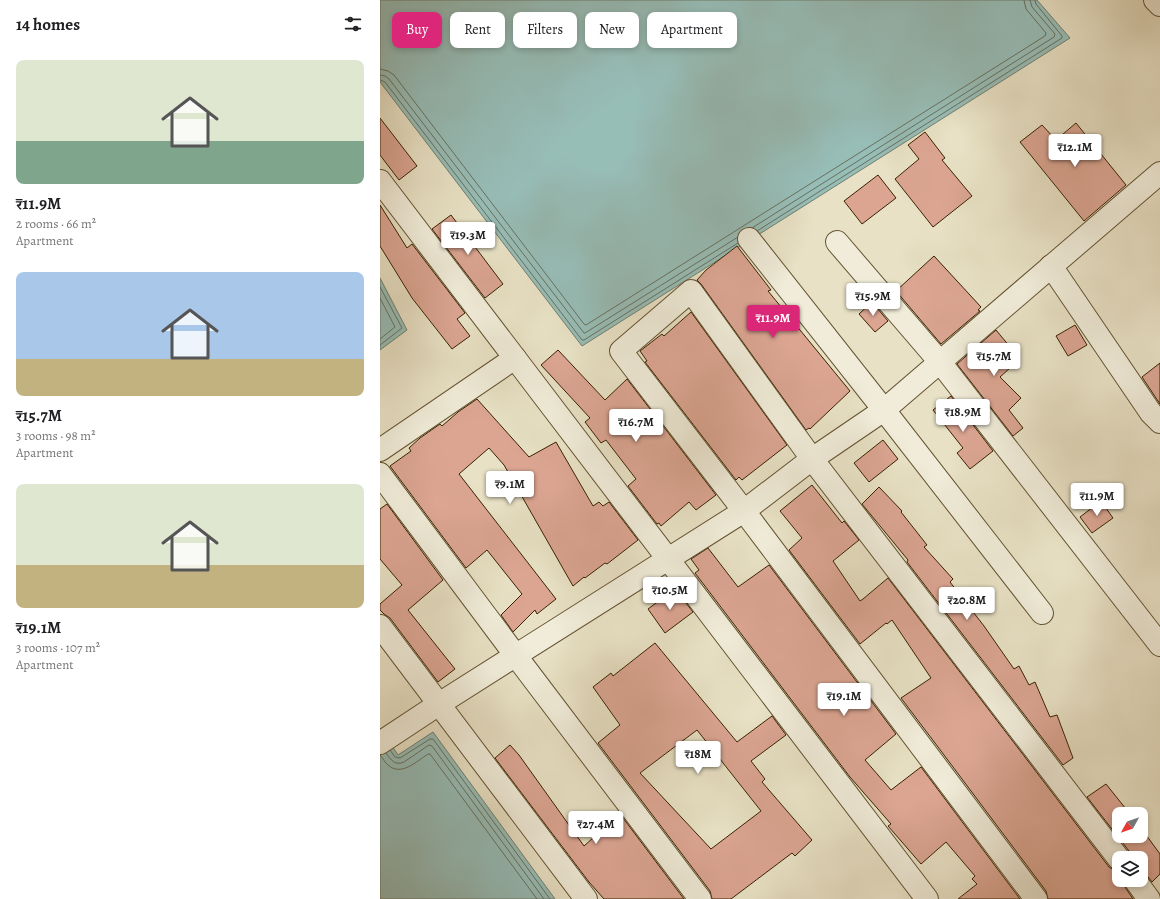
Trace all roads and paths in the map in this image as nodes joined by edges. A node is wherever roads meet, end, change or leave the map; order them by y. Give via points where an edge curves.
1 (1156, 0) edge
2 (1160, 5) edge
3 (1160, 173) edge
4 (380, 181) edge
5 (749, 239) dead end
6 (837, 242) dead end
7 (1052, 266) junction
8 (515, 358) junction
9 (940, 362) junction
10 (884, 410) junction
11 (1160, 422) edge
12 (380, 450) edge
13 (812, 459) junction
14 (380, 474) edge
15 (744, 511) junction
16 (669, 559) junction
17 (1042, 613) dead end
18 (380, 626) edge
19 (1160, 645) edge
20 (516, 656) junction
21 (439, 704) junction
22 (380, 743) edge
23 (1113, 851) edge
24 (1141, 887) edge
25 (924, 898) edge
26 (586, 899) edge
27 (700, 899) edge
28 (1036, 899) edge
29 (1150, 899) edge

1 - 2 street
3 - 7 street
4 - 8 street
5 - 10 street
6 - 9 street
7 - 9 street
7 - 11 street via 1151,414
8 - 12 street
8 - 16 street
9 - 10 street
9 - 19 street
10 - 13 street
10 - 17 street
13 - 15 street
13 - 15 street via 691,291 621,351
13 - 23 street
14 - 20 street
15 - 16 street
15 - 28 street
16 - 20 street
16 - 25 street
18 - 21 street
20 - 21 street
20 - 27 street
21 - 22 street
21 - 26 street
24 - 29 street

